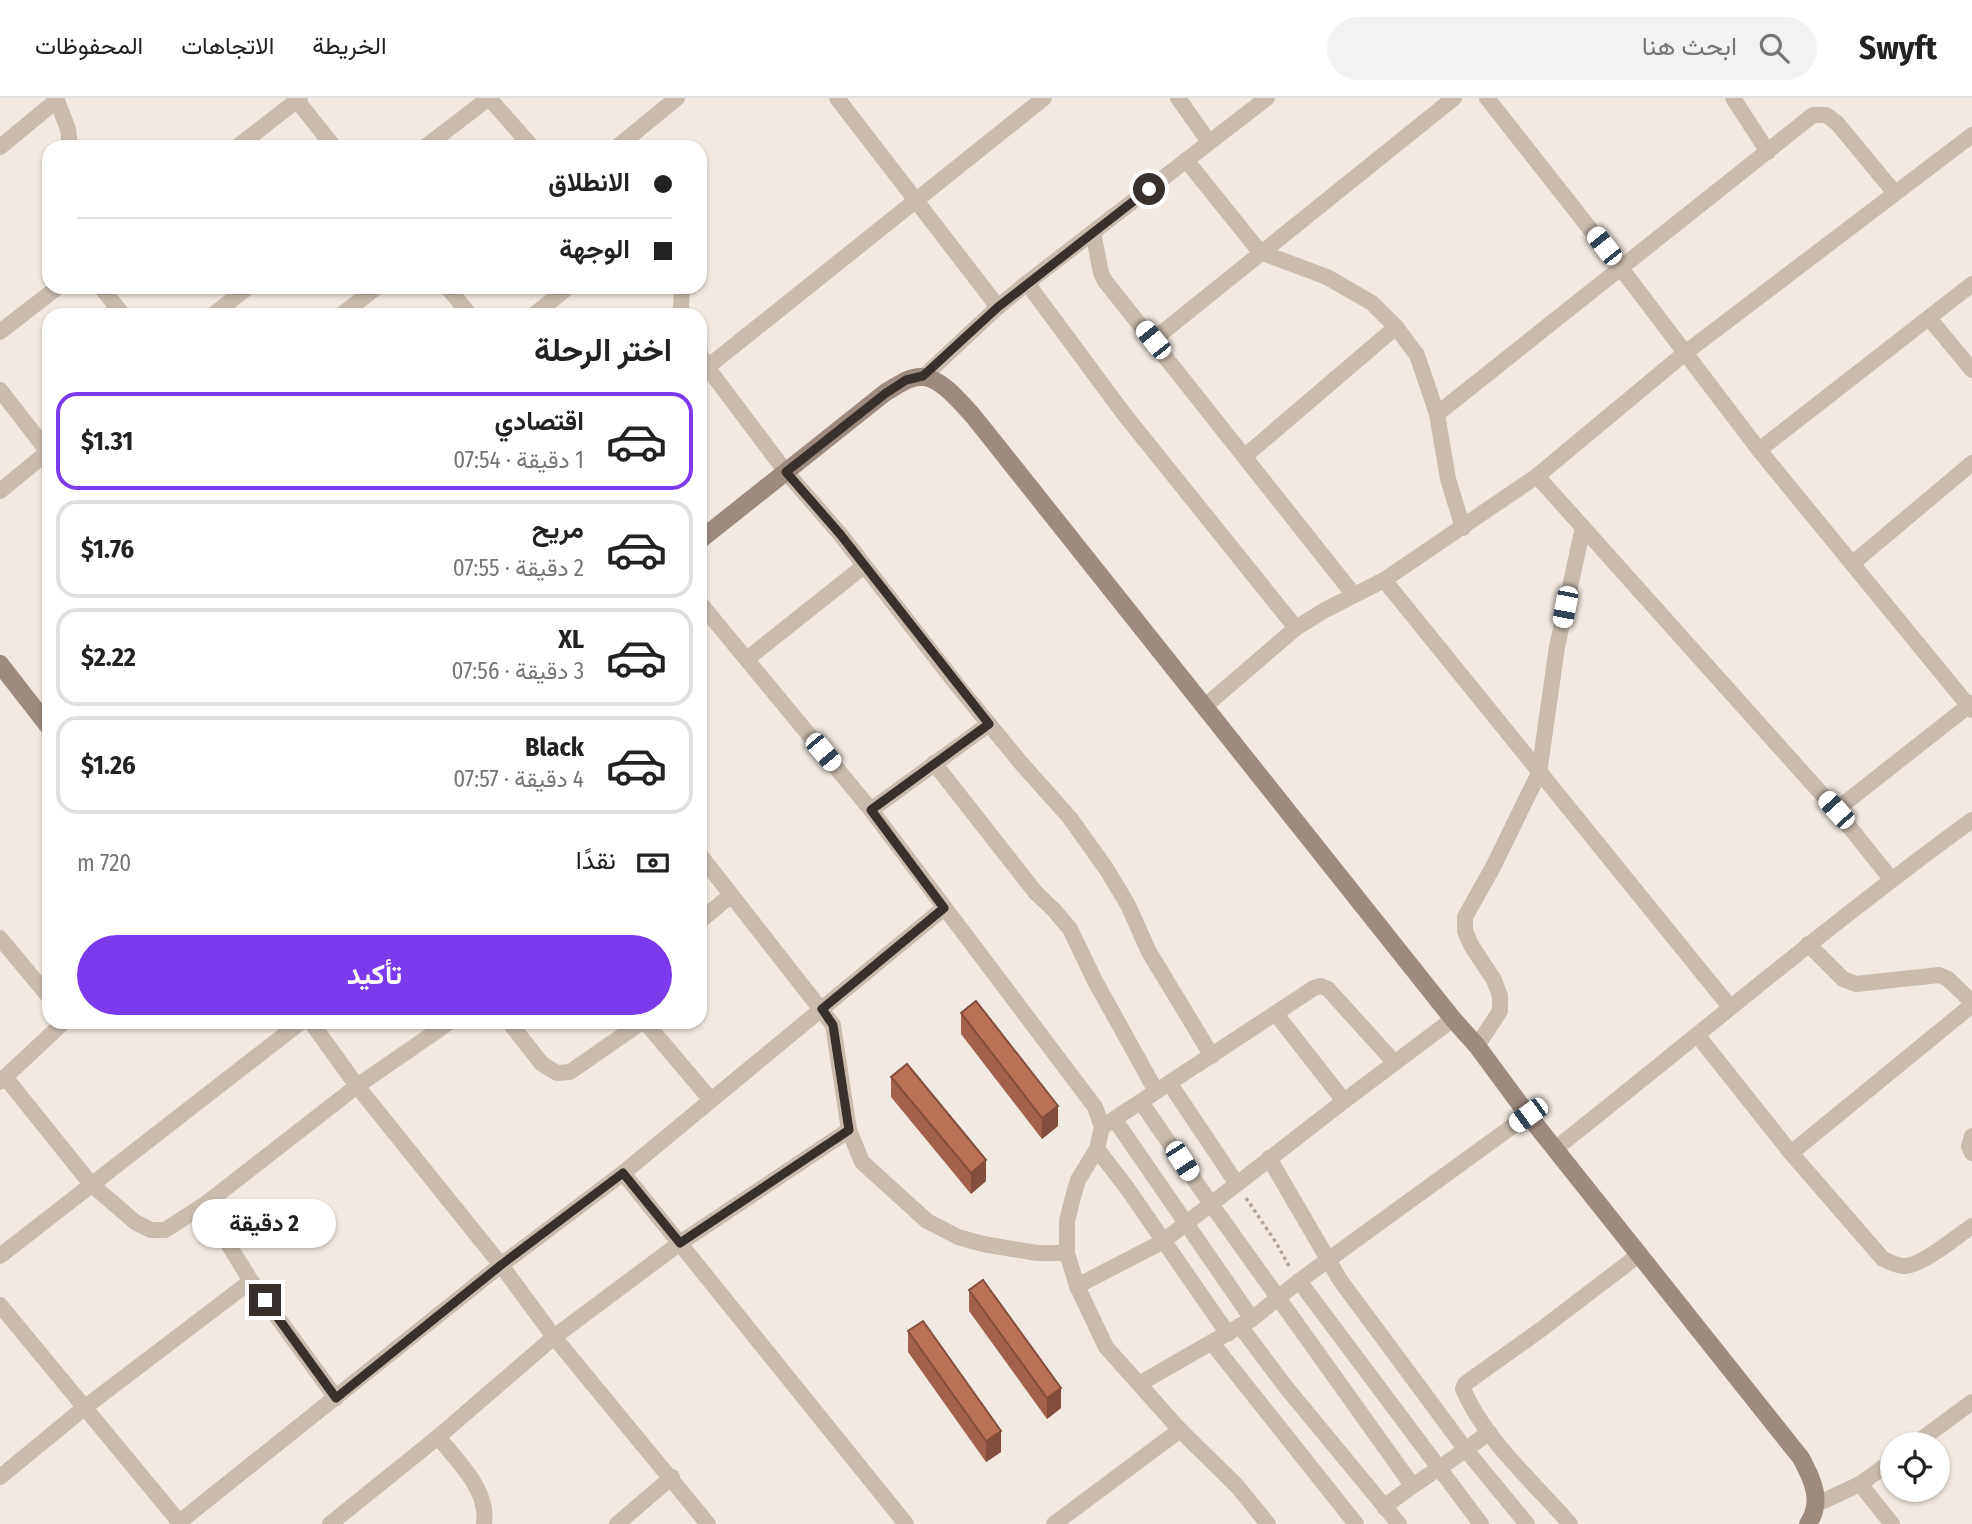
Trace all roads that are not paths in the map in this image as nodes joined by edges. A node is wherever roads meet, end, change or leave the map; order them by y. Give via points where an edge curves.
1 (489, 98) edge
2 (677, 98) edge
3 (837, 98) edge
4 (1044, 98) edge
5 (1178, 98) edge
6 (1267, 98) edge
7 (1454, 98) edge
8 (1487, 98) edge
9 (1733, 98) edge
10 (56, 99) edge
11 (297, 99) edge
12 (1972, 135) edge
13 (69, 140) edge
14 (246, 140) edge
15 (329, 140) edge
16 (434, 140) edge
17 (526, 140) edge
18 (637, 140) edge
19 (1209, 142) junction
20 (0, 147) edge
21 (1768, 152) junction
22 (1186, 160) junction
23 (1894, 192) junction
24 (916, 200) junction
25 (1093, 232) junction
26 (1260, 252) junction
27 (1620, 267) junction
28 (1027, 283) junction
29 (1972, 284) edge
30 (49, 294) edge
31 (106, 294) edge
32 (239, 294) edge
33 (368, 294) edge
34 (453, 294) edge
35 (560, 294) edge
36 (998, 307) junction
37 (118, 308) edge
38 (222, 308) edge
39 (350, 308) edge
40 (464, 308) edge
41 (542, 308) edge
42 (1929, 317) junction
43 (1396, 327) junction
44 (0, 332) edge
45 (1153, 340) junction
46 (1685, 353) junction
47 (707, 361) edge
48 (1972, 370) edge
49 (707, 371) edge
50 (923, 376) junction
51 (0, 390) edge
52 (1437, 414) junction
53 (42, 443) edge
54 (1759, 450) junction
55 (1245, 456) junction
56 (42, 458) edge
57 (1972, 463) edge
58 (786, 472) junction
59 (1537, 476) junction
60 (0, 491) edge
61 (1583, 527) junction
62 (1463, 528) junction
63 (707, 534) edge
64 (1853, 563) junction
65 (864, 566) junction
66 (1384, 580) junction
67 (1354, 595) junction
68 (707, 611) edge
69 (1296, 628) junction
70 (747, 659) junction
71 (0, 663) edge
72 (1971, 706) edge
73 (1204, 707) junction
74 (42, 718) edge
75 (989, 724) junction
76 (934, 763) junction
77 (1539, 773) junction
78 (871, 810) junction
79 (1836, 810) junction
80 (1972, 820) edge
81 (707, 864) edge
82 (1891, 879) junction
83 (731, 895) junction
84 (944, 908) junction
85 (707, 915) edge
86 (0, 938) edge
87 (1808, 944) junction
88 (42, 989) edge
89 (1972, 1003) edge
90 (1730, 1007) junction
91 (822, 1009) junction
92 (1276, 1014) junction
93 (1453, 1019) junction
94 (57, 1029) edge
95 (292, 1029) edge
96 (316, 1029) edge
97 (440, 1029) edge
98 (514, 1029) edge
99 (634, 1029) edge
100 (650, 1029) edge
101 (1698, 1036) junction
102 (1477, 1046) junction
103 (1212, 1056) junction
104 (1394, 1062) junction
105 (2, 1080) edge
106 (357, 1087) junction
107 (1163, 1088) junction
108 (711, 1100) junction
109 (1343, 1101) junction
110 (1140, 1102) junction
111 (1528, 1115) junction
112 (1109, 1123) junction
113 (849, 1130) junction
114 (1972, 1136) edge
115 (1097, 1149) junction
116 (1555, 1149) junction
117 (1791, 1153) junction
118 (1972, 1153) edge
119 (1269, 1158) junction
120 (623, 1173) junction
121 (91, 1184) junction
122 (1237, 1184) junction
123 (1211, 1204) junction
124 (204, 1205) junction
125 (1187, 1222) junction
126 (1972, 1226) edge
127 (1162, 1242) junction
128 (680, 1243) junction
129 (1068, 1253) junction
130 (1640, 1254) junction
131 (0, 1256) edge
132 (1330, 1261) junction
133 (501, 1265) junction
134 (251, 1280) junction
135 (1299, 1281) junction
136 (1077, 1286) junction
137 (1279, 1298) junction
138 (0, 1306) edge
139 (1240, 1326) junction
140 (554, 1337) junction
141 (1212, 1343) junction
142 (1139, 1384) junction
143 (336, 1398) junction
144 (1972, 1402) edge
145 (84, 1408) junction
146 (1180, 1430) junction
147 (1489, 1432) junction
148 (1932, 1432) edge
149 (438, 1437) junction
150 (1466, 1450) junction
151 (1437, 1468) junction
152 (1880, 1470) edge
153 (0, 1477) edge
154 (672, 1478) junction
155 (1412, 1485) junction
156 (1860, 1485) junction
157 (1817, 1504) junction
158 (1384, 1507) junction
159 (1061, 1522) edge
160 (179, 1523) edge
161 (330, 1524) edge
162 (484, 1524) edge
163 (617, 1524) edge
164 (708, 1524) edge
165 (906, 1524) edge
166 (1268, 1524) edge
167 (1356, 1524) edge
168 (1399, 1524) edge
169 (1481, 1524) edge
170 (1527, 1524) edge
171 (1570, 1524) edge
172 (1808, 1524) edge
173 (1892, 1524) edge

1 - 16 street
1 - 17 street
2 - 18 street
3 - 24 street
4 - 24 street
5 - 19 street
6 - 19 street
7 - 26 street
8 - 27 street
9 - 21 street
10 - 13 street
10 - 20 street
11 - 14 street
11 - 15 street
12 - 23 street
19 - 22 street
21 - 23 street via 1813,115 1826,115
21 - 27 street
22 - 25 street
22 - 26 street
23 - 46 street
24 - 36 street
24 - 47 street
25 - 28 street
25 - 45 street via 1105,281
26 - 43 street via 1327,277 1372,303
26 - 45 street
27 - 46 street
27 - 52 street
28 - 36 street
28 - 69 street via 1124,414
29 - 42 street
30 - 44 street
31 - 37 street
32 - 38 street
33 - 39 street
34 - 40 street
35 - 41 street
36 - 50 street
42 - 48 street
42 - 54 street
43 - 52 street via 1417,355
43 - 55 street
45 - 55 street
46 - 54 street
46 - 59 street
49 - 58 street
50 - 58 main road via 886,393
50 - 73 main road via 947,388 974,417
51 - 53 street
52 - 62 street via 1444,463
54 - 64 street
55 - 67 street
56 - 60 street
57 - 64 street
58 - 63 main road
58 - 65 street
59 - 61 street
59 - 62 street
61 - 77 street via 1557,647
61 - 79 street
62 - 66 street
64 - 72 street
65 - 70 street
65 - 75 street
66 - 67 street
66 - 77 street
67 - 69 street
68 - 70 street
69 - 73 street
70 - 78 street
71 - 74 main road
72 - 79 street
73 - 93 main road
75 - 76 street
75 - 103 street via 1070,818 1107,870 1149,952
76 - 78 street
76 - 107 street via 1035,893 1070,929 1095,981
77 - 90 street
77 - 102 street via 1465,917 1471,945 1500,996 1500,1011
78 - 84 street
79 - 82 street
80 - 82 street
81 - 83 street
82 - 87 street
83 - 85 street
83 - 91 street
84 - 91 street
84 - 112 street
86 - 88 street
87 - 89 street via 1843,979 1856,984 1939,975
87 - 90 street
89 - 117 street
90 - 101 street
91 - 108 street
91 - 113 street via 833,1025
92 - 103 street
92 - 104 street via 1321,986
92 - 109 street
93 - 102 main road
93 - 104 street
94 - 105 street
95 - 121 street
96 - 106 street
97 - 106 street
98 - 99 street via 542,1064 557,1073 570,1072
100 - 108 street
101 - 116 street
101 - 117 street
102 - 111 main road
103 - 107 street
104 - 109 street
105 - 121 street
106 - 124 street
106 - 133 street
107 - 110 street
107 - 122 street
108 - 120 street
109 - 119 street
110 - 112 street
110 - 123 street
111 - 116 main road
111 - 132 street
112 - 115 street
112 - 125 street
113 - 128 street
113 - 129 street via 862,1162 927,1221 983,1244
114 - 118 street
115 - 127 street
115 - 129 street via 1073,1197 1067,1221
116 - 130 main road
117 - 126 street via 1883,1259 1896,1265 1918,1262
119 - 122 street
119 - 132 street
120 - 128 street
120 - 133 street
121 - 124 street via 135,1222 152,1230 165,1230
121 - 131 street
122 - 123 street
123 - 125 street
123 - 137 street
124 - 134 street
125 - 127 street
125 - 139 street
127 - 136 street
127 - 139 street
128 - 140 street
128 - 165 street
129 - 136 street
130 - 147 street via 1465,1384 1463,1390
130 - 157 main road via 1801,1458
132 - 135 street
132 - 150 street
133 - 140 street
133 - 143 street
134 - 143 street
134 - 145 street
135 - 137 street
135 - 151 street
136 - 142 street via 1107,1347
137 - 139 street
137 - 155 street
138 - 145 street
139 - 141 street
139 - 158 street
140 - 149 street
140 - 154 street
141 - 142 street
141 - 167 street
142 - 146 street
143 - 160 street
144 - 148 street
145 - 153 street
145 - 160 street
146 - 159 street
146 - 166 street
147 - 150 street
147 - 171 street
149 - 161 street
149 - 162 street via 478,1488 486,1510
150 - 151 street
150 - 170 street
151 - 155 street
151 - 169 street
152 - 156 street
154 - 163 street
154 - 164 street
155 - 158 street
156 - 157 street
156 - 173 street
157 - 172 main road
158 - 168 street

